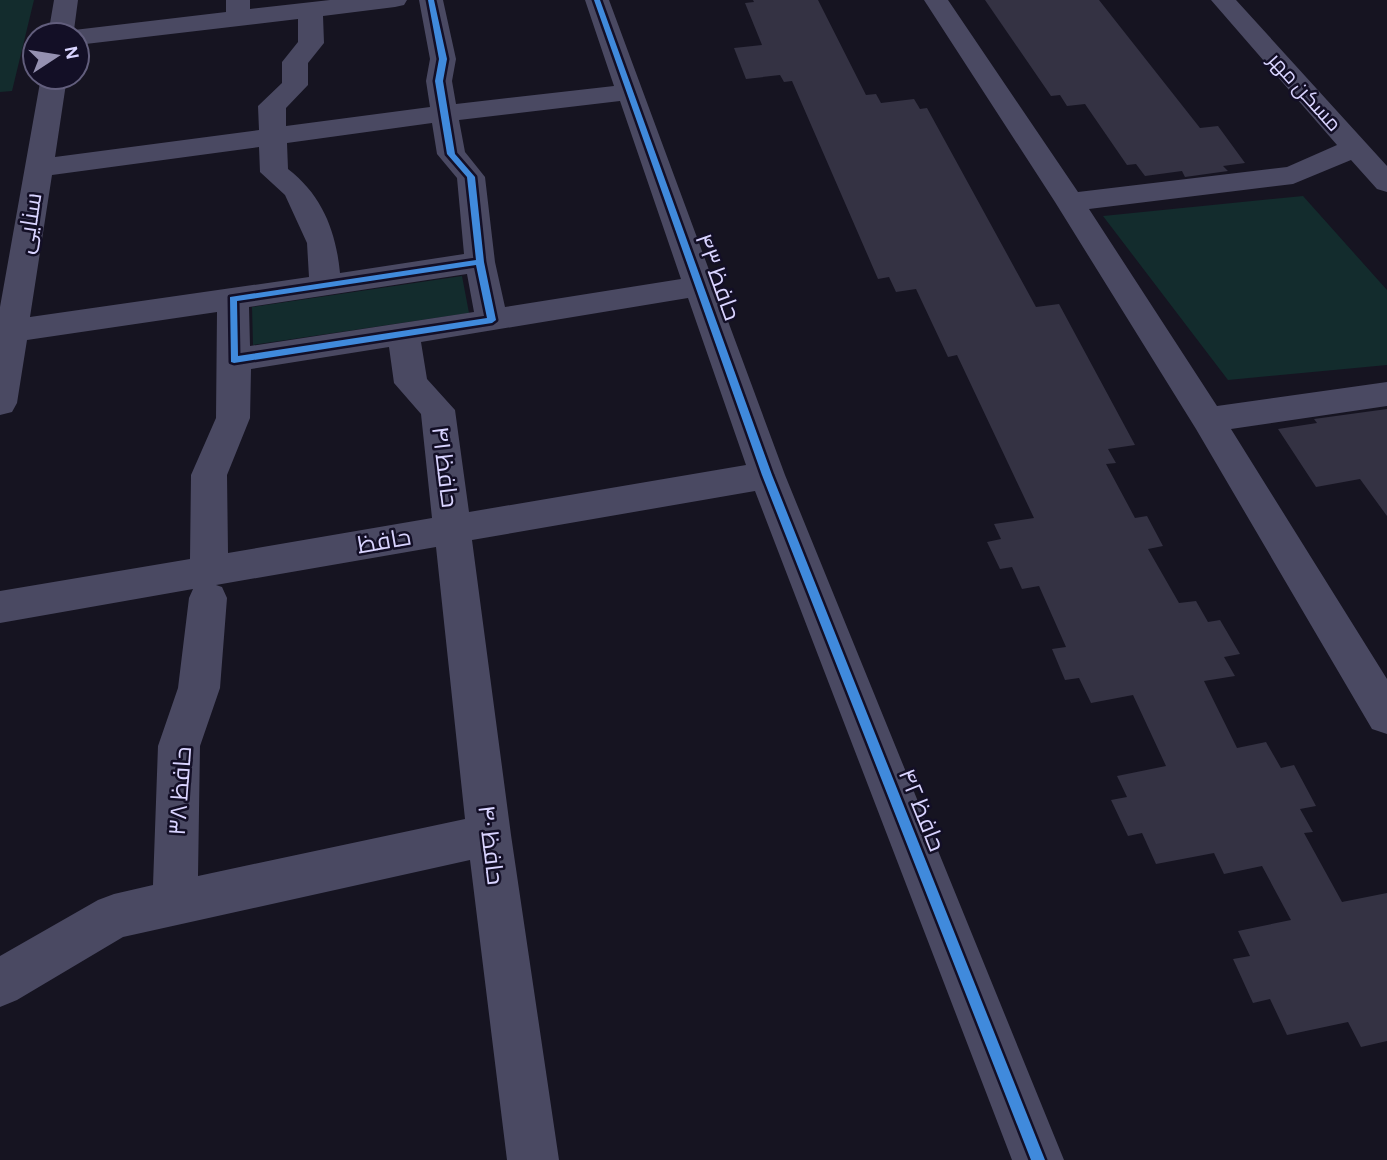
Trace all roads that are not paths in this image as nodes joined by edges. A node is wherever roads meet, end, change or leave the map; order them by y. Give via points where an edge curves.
1 (66, 0) edge
2 (395, 0) edge
3 (431, 0) edge
4 (597, 0) edge
5 (936, 0) edge
6 (1223, 0) edge
7 (238, 9) edge
8 (310, 10) junction
9 (63, 21) edge
10 (91, 35) edge
11 (52, 91) edge
12 (630, 92) junction
13 (446, 113) junction
14 (271, 136) junction
15 (1355, 147) junction
16 (39, 168) junction
17 (1387, 183) edge
18 (1070, 202) junction
19 (480, 262) junction
20 (325, 285) junction
21 (699, 286) junction
22 (233, 299) junction
23 (492, 320) junction
24 (12, 331) junction
25 (402, 334) junction
26 (234, 360) junction
27 (1387, 394) edge
28 (0, 403) edge
29 (1208, 420) junction
30 (767, 475) junction
31 (453, 529) junction
32 (208, 584) junction
33 (0, 607) edge
34 (1387, 716) edge
35 (489, 835) junction
36 (175, 903) junction
37 (0, 983) edge
38 (533, 1160) edge
39 (1038, 1160) edge

1 - 9 street
2 - 8 street
3 - 13 street via 443,60 439,81
4 - 12 street, حافظ ۴۳
5 - 18 street
6 - 15 street, مسکن مهر
7 - 8 street
7 - 10 street
8 - 14 street via 312,43 295,62 295,85 272,106
11 - 16 street, سنایی
12 - 13 street
12 - 21 street, حافظ ۴۳
13 - 14 street
13 - 19 street via 451,155 471,177
14 - 16 street
14 - 20 street via 274,173 298,191 322,243
15 - 17 street, مسکن مهر
15 - 18 street via 1293,175
16 - 24 street, سنایی
18 - 29 street
19 - 20 street
19 - 23 street
20 - 22 street
21 - 23 street
21 - 30 street, حافظ ۴۳
22 - 24 street
22 - 26 street, حافظ ۳۸
23 - 25 street
24 - 28 street, سنایی
25 - 26 street
25 - 31 street, حافظ ۴۱ via 411,383 438,410
26 - 32 street, حافظ ۳۸ via 233,418 209,475
27 - 29 street
29 - 34 street
30 - 31 street, حافظ
30 - 39 street, حافظ ۴۲
31 - 32 street, حافظ
31 - 35 street, حافظ ۴۰
32 - 33 street, حافظ
32 - 36 street, حافظ ۳۸ via 200,688 179,746
35 - 36 street
35 - 38 street, حافظ ۴۰
36 - 37 street via 114,916

